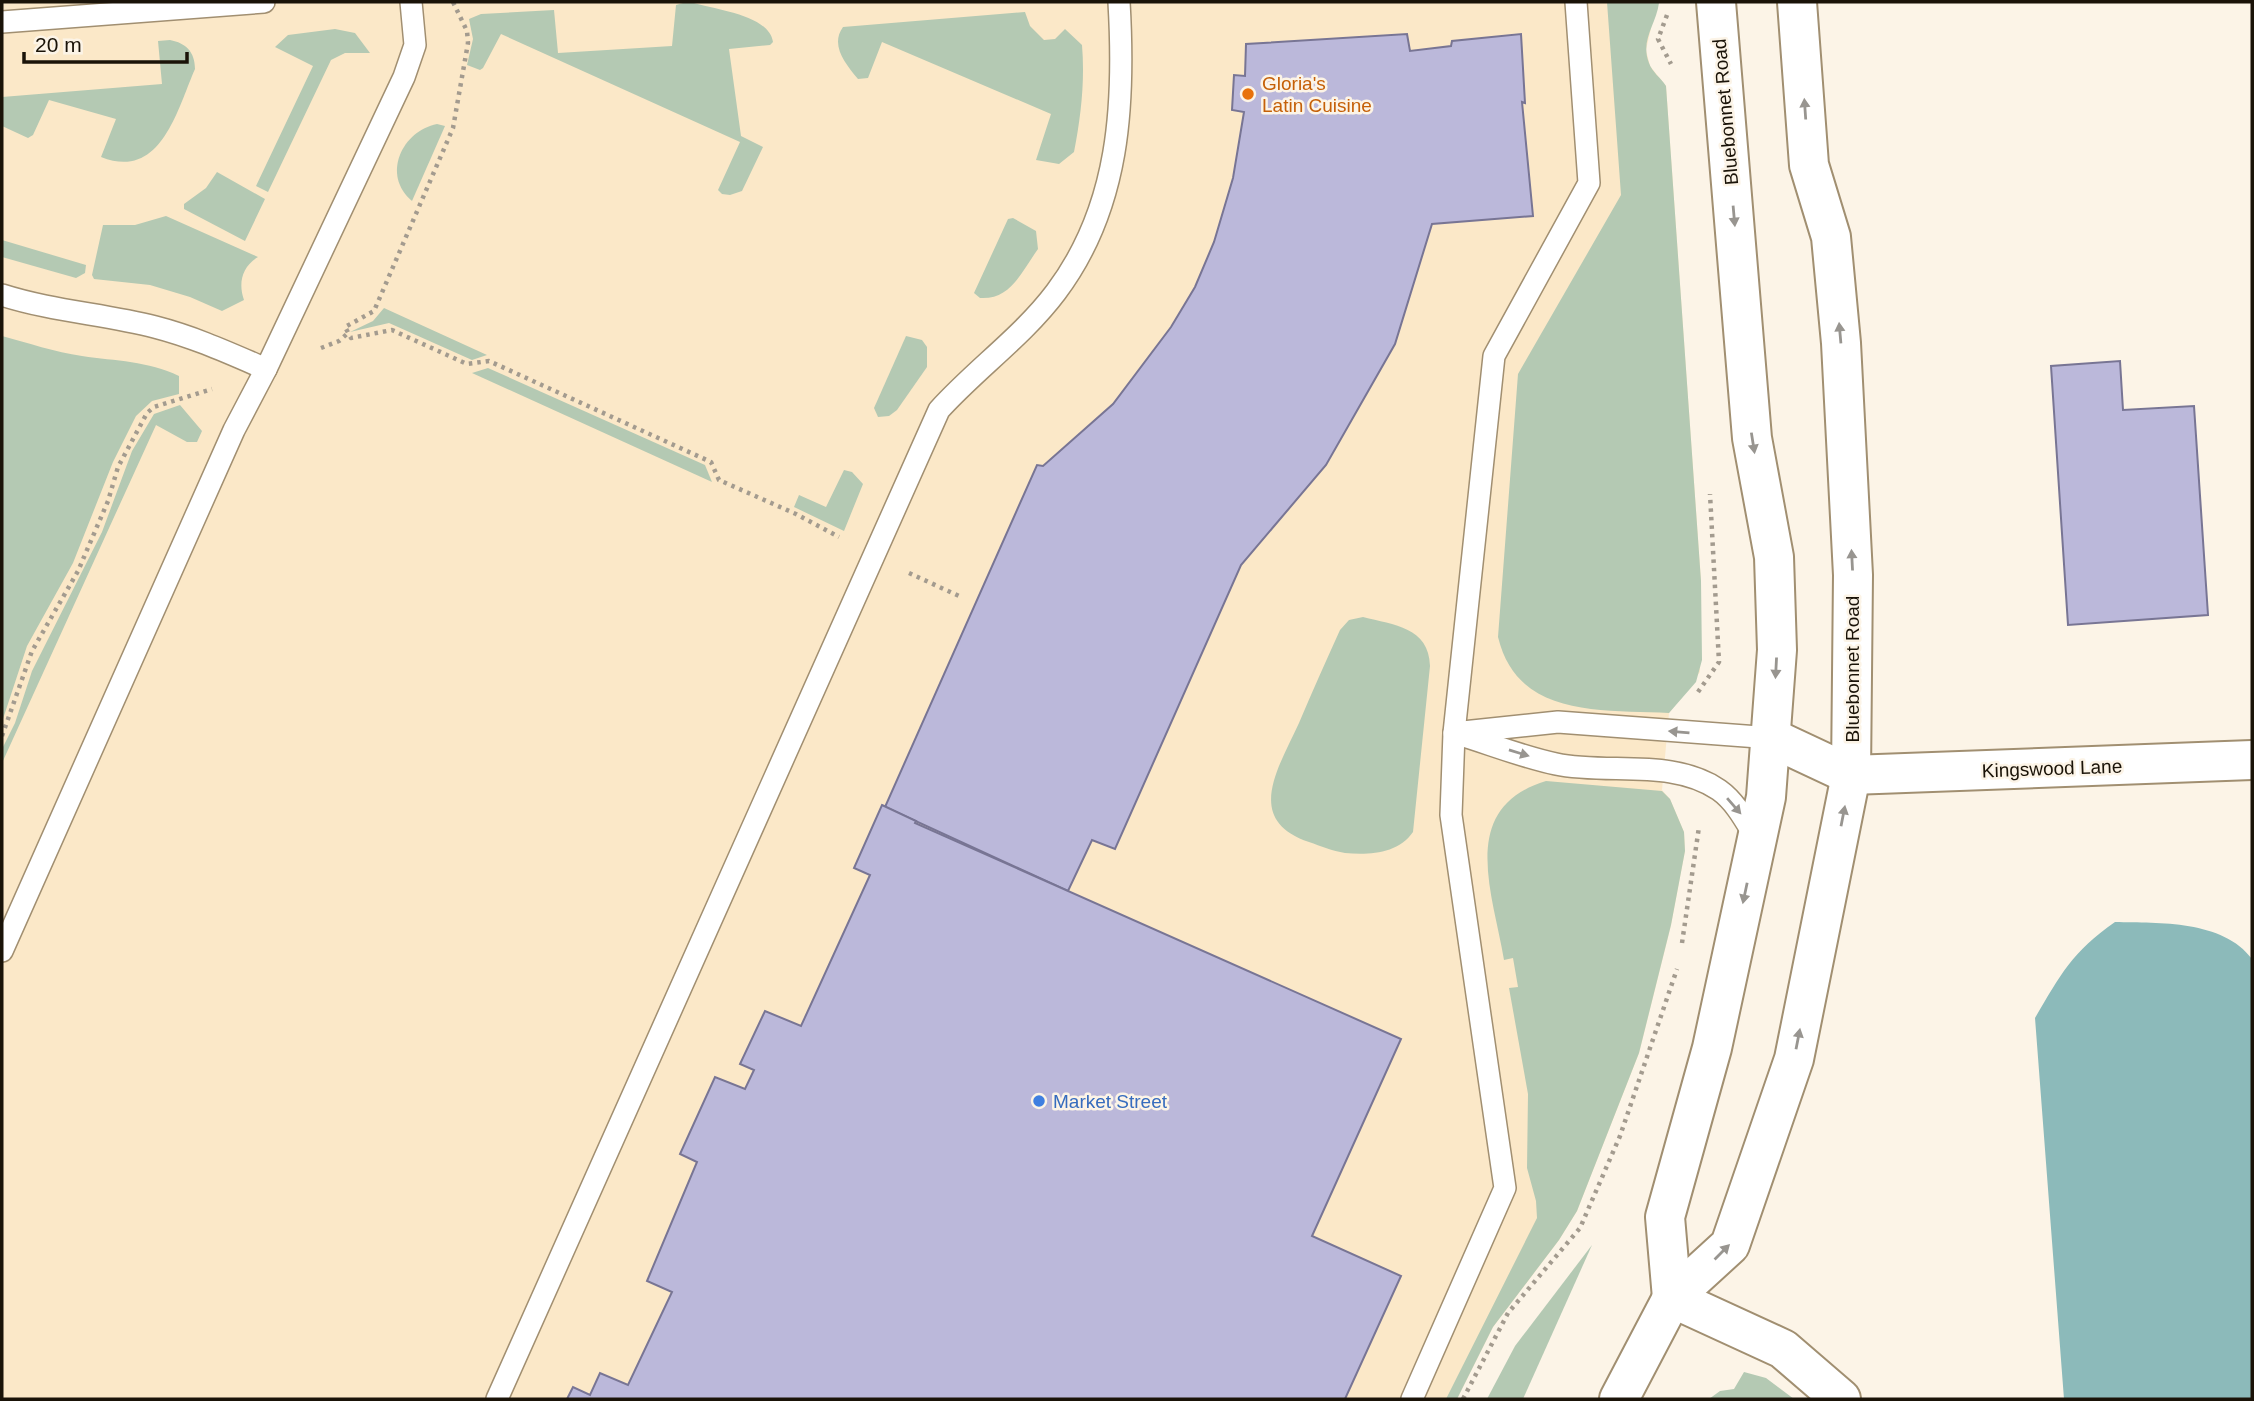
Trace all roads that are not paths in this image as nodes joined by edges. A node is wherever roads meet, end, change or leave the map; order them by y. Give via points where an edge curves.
1 (264, 2) edge
2 (411, 2) edge
3 (1119, 2) edge
4 (1576, 2) edge
5 (1716, 2) edge
6 (1797, 2) edge
7 (2, 22) edge
8 (2, 295) edge
9 (266, 369) junction
10 (1454, 733) junction
11 (1772, 738) junction
12 (2252, 760) edge
13 (1852, 775) junction
14 (1757, 840) junction
15 (2, 951) edge
16 (1672, 1298) junction
17 (497, 1399) edge
18 (1412, 1399) edge
19 (1619, 1399) edge
20 (1842, 1399) edge

1 - 7 lane
2 - 9 lane via 415,45 404,77
3 - 17 lane via 1122,91 1118,139 1096,218 1055,293 939,410
4 - 10 lane via 1589,183 1494,356
5 -> 11 street, Bluebonnet Road via 1752,438 1773,557 1777,650
13 -> 6 street, Bluebonnet Road via 1853,575 1841,343 1831,237 1809,165
8 - 9 lane via 40,307 175,332
9 - 15 lane via 234,430
11 -> 10 lane via 1558,722
10 -> 14 lane via 1558,764 1696,778 1720,790 1740,811
10 - 18 lane via 1451,815 1505,1188
11 - 13 street
11 - 14 street, Bluebonnet Road
12 - 13 street, Kingswood Lane
16 -> 13 street, Bluebonnet Road via 1730,1245 1735,1233 1794,1059
14 -> 16 street, Bluebonnet Road via 1712,1048 1665,1217
16 - 19 street
16 - 20 street via 1783,1349

